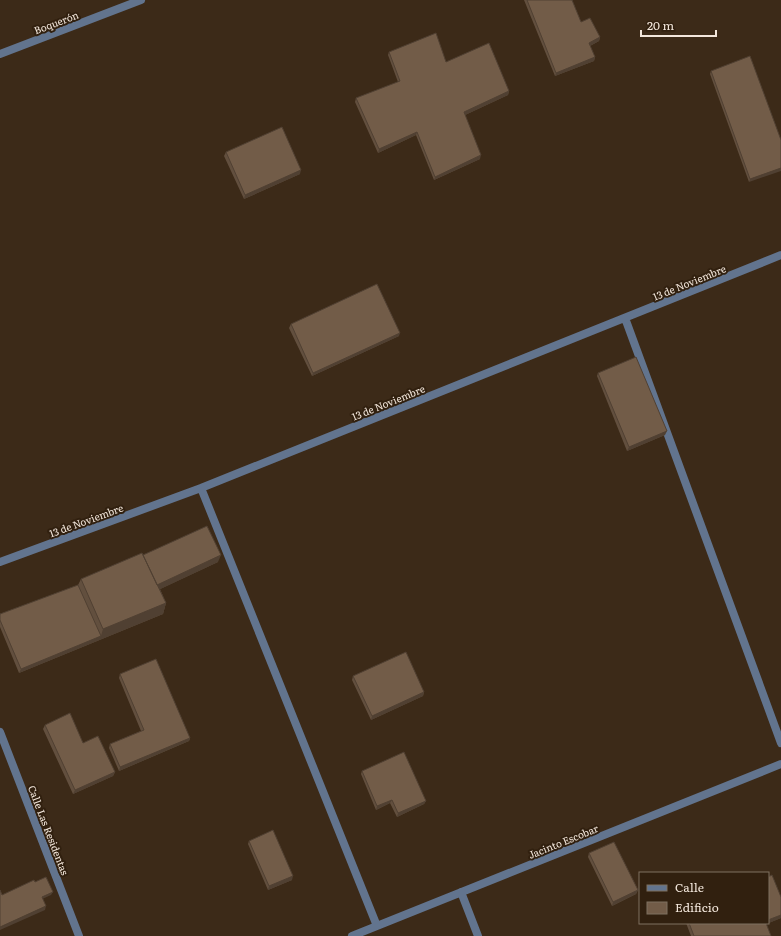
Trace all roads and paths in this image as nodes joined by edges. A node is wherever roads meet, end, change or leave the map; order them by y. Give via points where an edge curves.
1 (141, 0) edge
2 (0, 54) edge
3 (781, 255) edge
4 (625, 318) junction
5 (200, 488) junction
6 (0, 562) edge
7 (0, 732) edge
8 (781, 743) edge
9 (781, 764) edge
10 (461, 892) junction
11 (378, 926) junction
12 (79, 936) edge
13 (352, 936) edge
14 (478, 936) edge

1 - 2 street, Boquerón
3 - 4 street, 13 de Noviembre
4 - 5 street, 13 de Noviembre
4 - 8 street
5 - 6 street, 13 de Noviembre
5 - 11 street
7 - 12 street, Calle Las Residentas
9 - 10 street, Jacinto Escobar
10 - 11 street, Jacinto Escobar
10 - 14 street
11 - 13 street, Jacinto Escobar

